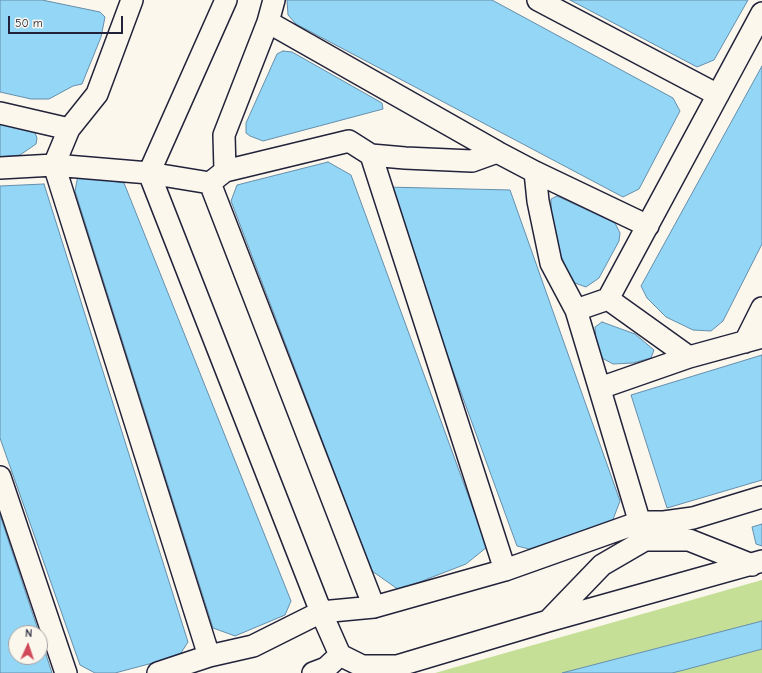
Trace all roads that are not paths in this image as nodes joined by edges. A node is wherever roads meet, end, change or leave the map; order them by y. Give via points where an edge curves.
1 (132, 0) edge
2 (226, 0) edge
3 (274, 0) edge
4 (538, 0) edge
5 (762, 13) edge
6 (268, 22) junction
7 (718, 95) junction
8 (0, 113) edge
9 (69, 129) junction
10 (497, 152) junction
11 (371, 156) junction
12 (54, 165) junction
13 (0, 168) edge
14 (149, 172) junction
15 (535, 172) junction
16 (217, 177) junction
17 (648, 226) junction
18 (608, 299) junction
19 (762, 308) edge
20 (576, 310) junction
21 (753, 340) edge
22 (689, 357) junction
23 (600, 388) junction
24 (0, 477) edge
25 (762, 496) edge
26 (643, 531) junction
27 (757, 563) edge
28 (505, 570) junction
29 (374, 607) junction
30 (321, 612) junction
31 (548, 621) junction
32 (340, 655) junction
33 (209, 656) junction
34 (66, 673) edge
35 (158, 673) edge
36 (313, 673) edge

1 - 9 lane via 96,94
2 - 14 lane
3 - 6 lane
4 - 7 lane
5 - 7 lane
6 - 10 lane
6 - 16 lane via 224,135
7 - 17 lane
8 - 9 lane
9 - 12 lane
10 - 11 lane via 472,160
10 - 15 lane
11 - 16 lane via 349,141
11 - 28 lane
12 - 13 lane
12 - 14 lane
12 - 33 lane
14 - 16 lane
14 - 30 lane
15 - 17 lane
15 - 20 lane via 538,201 551,263
16 - 29 lane
17 - 18 lane
18 - 20 lane
18 - 22 lane
19 - 21 lane
20 - 23 lane
21 - 22 lane
22 - 23 lane
23 - 26 lane
24 - 34 lane
25 - 26 lane via 694,518 664,522
26 - 27 lane via 689,540
26 - 28 lane
26 - 31 lane via 602,566
27 - 31 lane
28 - 29 lane
29 - 30 lane
30 - 32 lane
30 - 33 lane via 253,646
31 - 32 lane via 397,666 362,666
32 - 36 lane via 326,668
33 - 35 lane

